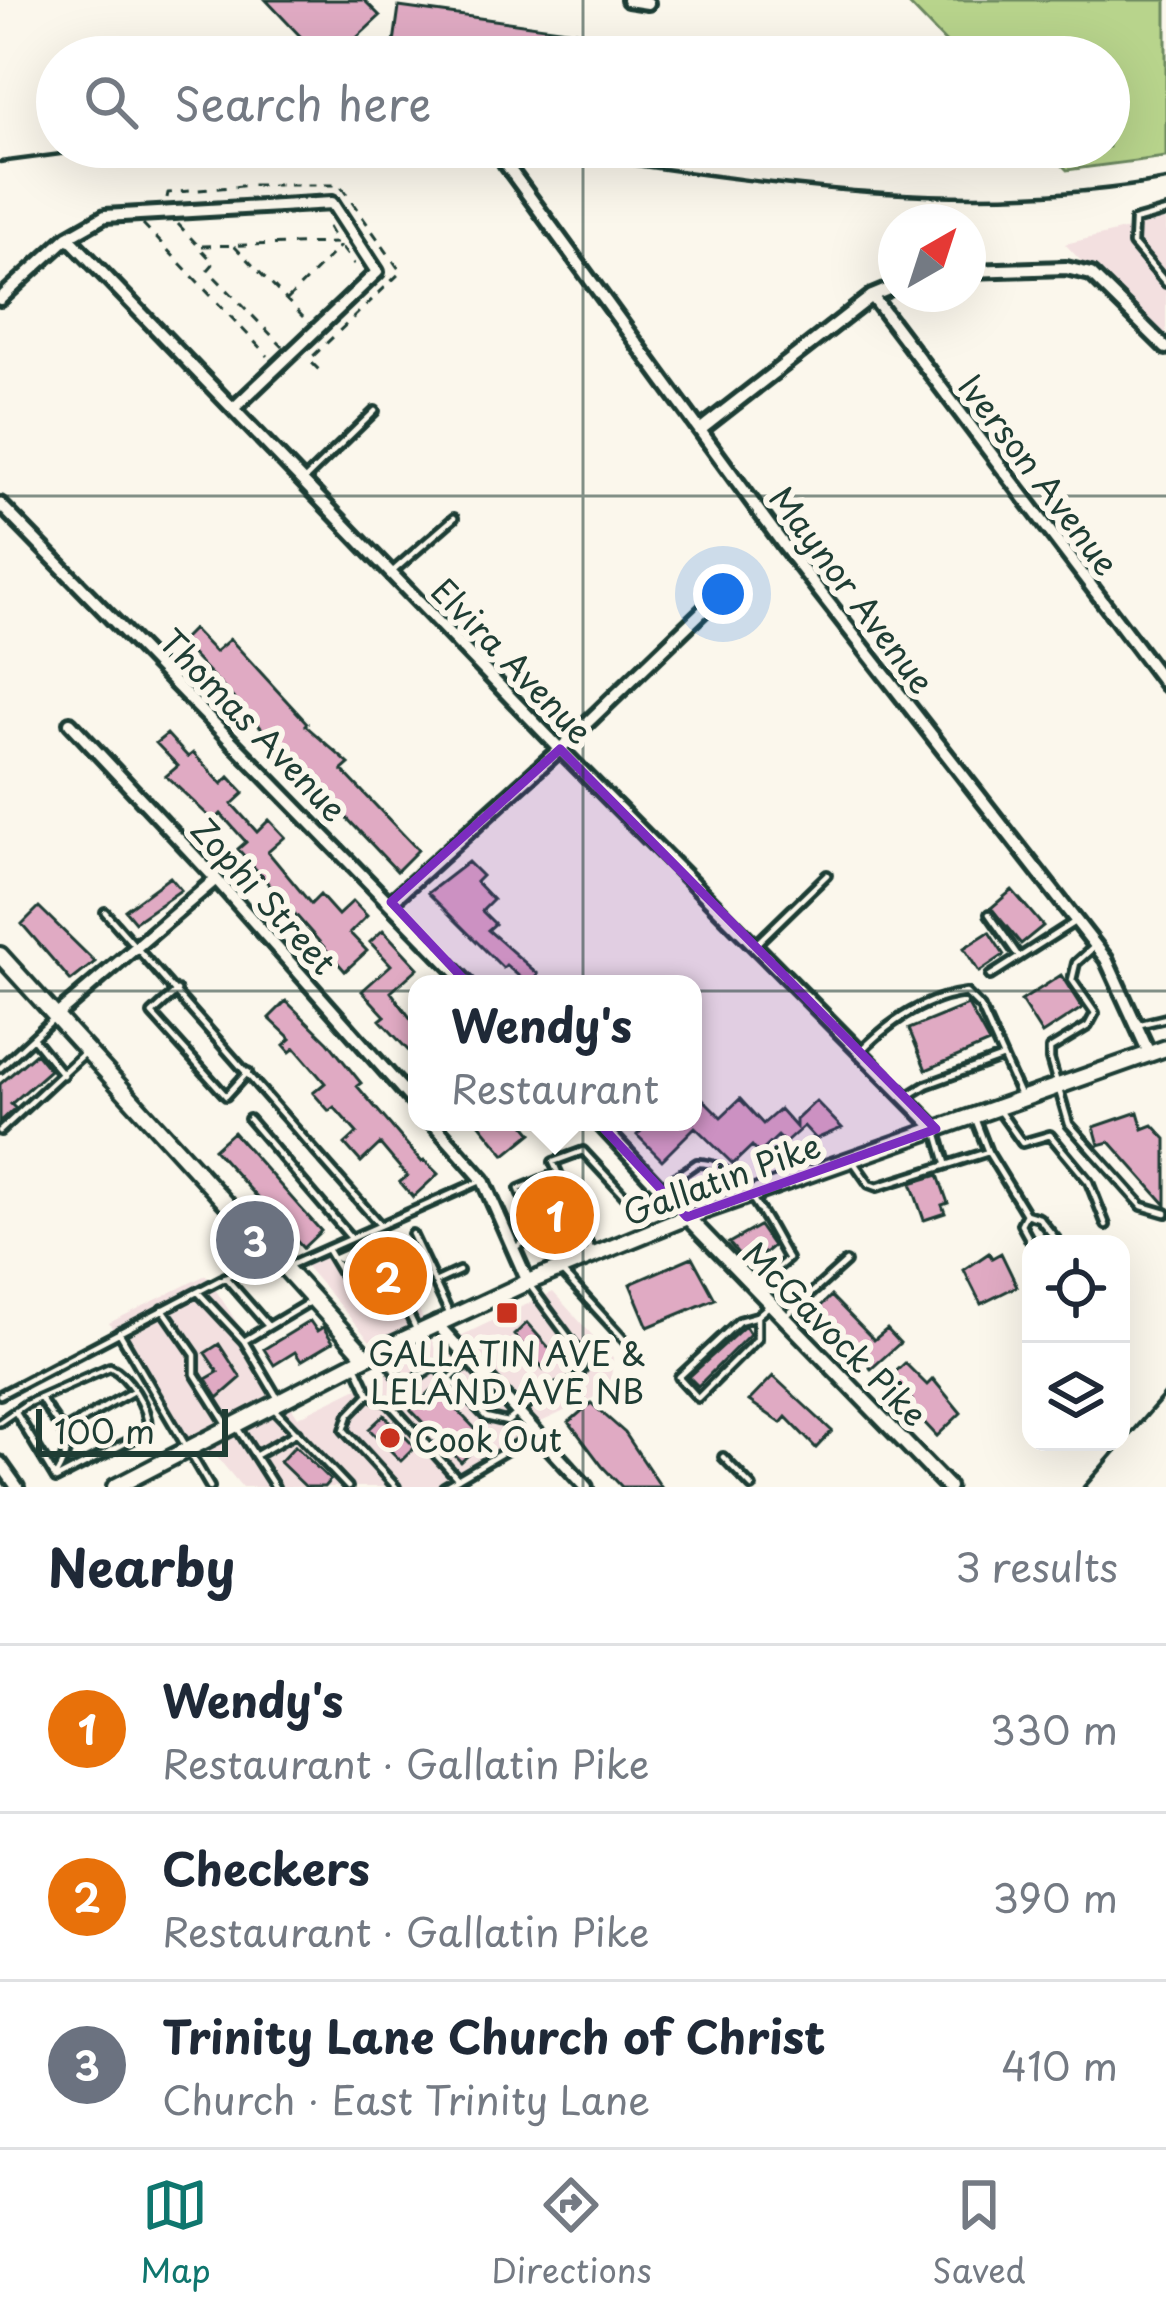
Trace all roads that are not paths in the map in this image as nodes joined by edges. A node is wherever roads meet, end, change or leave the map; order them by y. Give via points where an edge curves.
1 (628, 0) edge
2 (648, 3) edge
3 (509, 168) edge
4 (1166, 212) edge
5 (68, 237) junction
6 (986, 270) edge
7 (1166, 283) edge
8 (878, 294) edge
9 (872, 296) junction
10 (0, 299) edge
11 (1166, 347) edge
12 (234, 408) junction
13 (375, 411) dead end
14 (700, 430) junction
15 (304, 480) junction
16 (0, 504) edge
17 (454, 518) dead end
18 (392, 572) junction
19 (709, 604) dead end
20 (1166, 685) edge
21 (70, 723) dead end
22 (560, 749) junction
23 (827, 874) dead end
24 (216, 879) junction
25 (391, 902) junction
26 (105, 912) dead end
27 (989, 914) dead end
28 (1076, 920) junction
29 (754, 946) junction
30 (1095, 946) junction
31 (137, 949) junction
32 (0, 955) edge
33 (1019, 957) junction
34 (460, 975) edge
35 (991, 976) dead end
36 (177, 991) junction
37 (58, 1014) junction
38 (1166, 1018) edge
39 (1136, 1025) junction
40 (33, 1038) junction
41 (88, 1048) junction
42 (1166, 1048) edge
43 (860, 1052) junction
44 (1149, 1053) junction
45 (1003, 1057) junction
46 (0, 1068) edge
47 (248, 1072) junction
48 (63, 1075) junction
49 (1058, 1085) junction
50 (408, 1096) edge
51 (905, 1098) junction
52 (1022, 1098) junction
53 (996, 1108) junction
54 (974, 1116) junction
55 (249, 1119) dead end
56 (936, 1129) junction
57 (0, 1131) edge
58 (440, 1131) edge
59 (606, 1131) edge
60 (988, 1152) junction
61 (851, 1159) junction
62 (946, 1163) junction
63 (558, 1173) junction
64 (483, 1180) junction
65 (658, 1186) junction
66 (748, 1195) junction
67 (1166, 1213) edge
68 (1026, 1214) junction
69 (687, 1217) junction
70 (1106, 1225) dead end
71 (380, 1226) junction
72 (412, 1234) dead end
73 (1027, 1235) edge
74 (1053, 1235) edge
75 (352, 1238) junction
76 (513, 1248) junction
77 (327, 1249) junction
78 (273, 1253) junction
79 (593, 1255) junction
80 (333, 1259) junction
81 (846, 1262) dead end
82 (286, 1267) junction
83 (559, 1269) junction
84 (459, 1271) dead end
85 (225, 1277) junction
86 (435, 1282) junction
87 (528, 1282) junction
88 (754, 1287) junction
89 (197, 1291) junction
90 (314, 1299) junction
91 (771, 1304) junction
92 (405, 1306) junction
93 (163, 1308) junction
94 (757, 1316) junction
95 (785, 1318) junction
96 (444, 1320) junction
97 (268, 1326) junction
98 (119, 1332) junction
99 (418, 1332) junction
100 (244, 1341) junction
101 (383, 1349) junction
102 (641, 1358) dead end
103 (360, 1360) junction
104 (470, 1360) junction
105 (450, 1379) junction
106 (133, 1391) junction
107 (369, 1394) junction
108 (0, 1395) edge
109 (41, 1399) junction
110 (275, 1404) junction
111 (517, 1412) junction
112 (16, 1413) junction
113 (0, 1422) edge
114 (232, 1426) junction
115 (64, 1430) junction
116 (297, 1432) junction
117 (536, 1433) junction
118 (189, 1448) junction
119 (253, 1457) junction
120 (723, 1457) dead end
121 (0, 1463) edge
122 (56, 1477) junction
123 (458, 1479) junction
124 (142, 1480) edge
125 (16, 1487) edge
126 (115, 1487) edge
127 (210, 1487) edge
128 (274, 1487) edge
129 (348, 1487) edge
130 (396, 1487) edge
131 (444, 1487) edge
132 (586, 1487) edge
133 (752, 1487) edge
134 (948, 1487) edge

1 - 2 street
3 - 14 street, Maynor Avenue
4 - 7 lane via 1134,221 1133,244
5 - 10 street
5 - 12 street, Elvira Avenue
5 - 12 street via 105,216 332,203 376,272
6 - 11 street via 1091,274
8 - 9 street
9 - 14 street
9 - 20 street, Iverson Avenue
12 - 15 street, Elvira Avenue
13 - 15 lane
14 - 28 street, Maynor Avenue
15 - 18 street, Elvira Avenue
16 - 25 street, Thomas Avenue
17 - 18 lane
18 - 22 street, Elvira Avenue
19 - 22 street
21 - 24 street, Zophi Street
22 - 25 street
22 - 29 street, Elvira Avenue
23 - 29 lane
24 - 31 street
24 - 50 street, Zophi Street
25 - 34 street, Thomas Avenue
26 - 31 lane
27 - 33 lane
28 - 30 street, Maynor Avenue
28 - 33 lane
29 - 43 street, Elvira Avenue
30 - 39 street, Maynor Avenue
30 - 49 lane via 1076,963 1072,980 1095,1013 1050,1049
31 - 36 lane
31 - 37 street
32 - 37 main road
33 - 35 lane
36 - 47 lane
36 - 47 lane via 152,1014 226,1096
37 - 40 lane
37 - 41 main road
38 - 39 lane
39 - 44 street, Maynor Avenue
40 - 46 lane
40 - 48 lane
41 - 48 lane
41 - 78 main road
42 - 44 main road, Gallatin Pike
43 - 45 lane via 896,1019 966,993
43 - 51 street, Elvira Avenue
44 - 49 main road, Gallatin Pike
45 - 51 lane
45 - 52 lane
47 - 71 lane
48 - 57 lane
49 - 52 main road, Gallatin Pike
49 - 67 lane via 1069,1124 1142,1206
51 - 56 street, Elvira Avenue
52 - 53 main road, Gallatin Pike
53 - 54 main road, Gallatin Pike
53 - 70 lane via 1022,1143 1050,1135 1089,1182
54 - 56 main road, Gallatin Pike
54 - 60 lane
55 - 75 lane
56 - 61 main road, Gallatin Pike
56 - 62 lane
58 - 64 street
59 - 65 street
60 - 62 lane
60 - 68 lane
61 - 62 lane via 874,1187
61 - 66 main road, Gallatin Pike
63 - 65 lane via 553,1162 583,1151 634,1206
63 - 76 lane via 519,1189 538,1236
63 - 79 lane
64 - 71 lane
64 - 76 street
65 - 66 lane via 711,1163
65 - 69 street
66 - 69 main road, Gallatin Pike
66 - 88 lane via 788,1259
68 - 73 lane
68 - 74 lane
69 - 79 main road, Gallatin Pike
69 - 88 street, McGavock Pike
71 - 75 lane
72 - 86 lane
75 - 77 lane
76 - 87 street
77 - 80 lane
77 - 82 lane
78 - 82 main road
78 - 85 lane
79 - 83 main road, Gallatin Pike
80 - 92 lane via 368,1262 392,1300
80 - 92 lane via 376,1310
80 - 92 lane via 380,1243
81 - 95 lane
82 - 90 main road
83 - 87 main road, Gallatin Pike
83 - 102 lane
84 - 86 lane
85 - 89 lane
85 - 97 lane
86 - 96 lane
87 - 96 main road, Gallatin Pike
87 - 111 lane via 586,1361 578,1380
88 - 91 street, McGavock Pike
89 - 93 lane
89 - 100 lane
90 - 97 lane
90 - 103 main road
91 - 94 lane
91 - 95 street, McGavock Pike
92 - 99 lane
93 - 98 lane
93 - 114 lane
94 - 94 lane via 739,1321 679,1377 698,1397 757,1339
95 - 134 street, McGavock Pike
96 - 99 main road, Gallatin Pike
96 - 104 street
97 - 100 lane
98 - 108 lane
98 - 118 lane
99 - 101 main road, Gallatin Pike
100 - 110 lane
101 - 103 main road, Gallatin Pike
101 - 105 lane via 407,1385 436,1365
103 - 107 lane
103 - 110 main road, Gallatin Pike
104 - 105 lane
104 - 111 street
105 - 111 lane via 486,1417 507,1422
106 - 109 lane via 110,1367
106 - 115 lane
106 - 122 lane via 149,1418 141,1435
107 - 123 lane via 388,1403
107 - 130 lane via 344,1430
109 - 112 lane
109 - 115 lane
110 - 114 main road, Gallatin Pike
110 - 116 lane
111 - 117 street
112 - 113 lane
112 - 122 lane
114 - 118 main road, Gallatin Pike
114 - 119 lane
115 - 122 lane via 69,1448
116 - 119 lane
116 - 129 lane
117 - 123 lane
117 - 132 street
118 - 124 main road, Gallatin Pike
118 - 127 lane
119 - 128 lane
120 - 133 lane
121 - 125 street
123 - 131 lane
124 - 126 main road, Gallatin Pike

